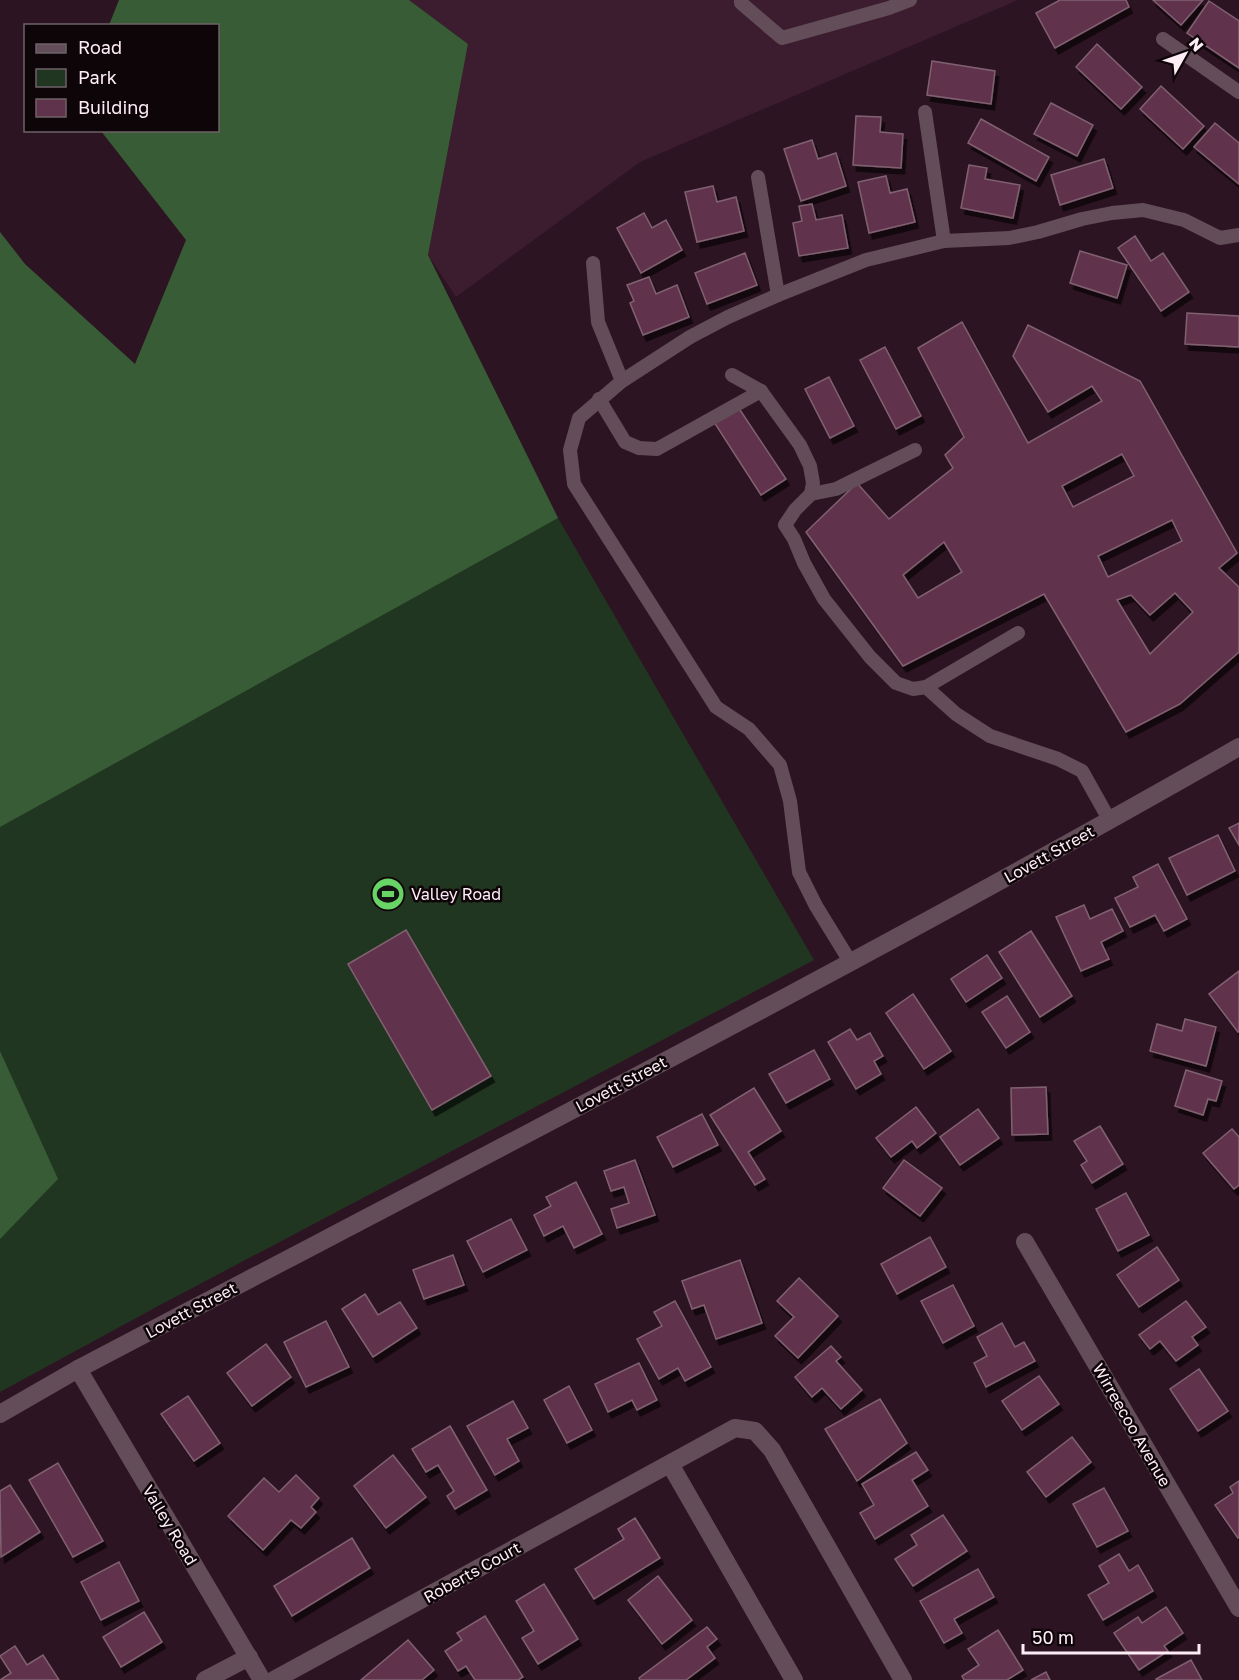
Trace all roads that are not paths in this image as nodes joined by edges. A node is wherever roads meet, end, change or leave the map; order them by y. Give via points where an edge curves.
1 (741, 0) edge
2 (910, 0) edge
3 (892, 4) edge
4 (1163, 39) dead end
5 (1239, 92) edge
6 (925, 112) dead end
7 (758, 177) dead end
8 (1239, 235) edge
9 (944, 241) junction
10 (593, 263) dead end
11 (778, 295) junction
12 (732, 375) dead end
13 (622, 381) junction
14 (761, 391) junction
15 (599, 399) junction
16 (915, 450) dead end
17 (811, 494) junction
18 (1018, 633) dead end
19 (926, 687) junction
20 (1239, 747) edge
21 (1110, 821) junction
22 (850, 963) junction
23 (1025, 1242) dead end
24 (78, 1369) junction
25 (0, 1414) edge
26 (670, 1464) junction
27 (1238, 1602) edge
28 (249, 1657) junction
29 (205, 1680) edge
30 (262, 1680) edge
31 (274, 1680) edge
32 (794, 1680) edge
33 (903, 1680) edge

1 - 3 lane via 782,38
2 - 3 lane
4 - 5 lane
6 - 9 lane
7 - 11 lane
8 - 9 lane via 1220,238 1184,220 1143,210 1092,217 1009,238
9 - 11 lane via 866,261
10 - 13 lane via 598,322
11 - 13 lane via 690,337
12 - 14 lane
13 - 15 lane
14 - 15 lane via 657,449 625,442
14 - 17 lane via 800,445 810,466
15 - 22 lane via 579,418 570,450 574,484 716,706 749,729 780,765 790,801 799,872
16 - 17 lane via 836,489
17 - 19 lane via 785,525 824,599 896,683 913,689
18 - 19 lane
19 - 21 lane via 956,714 990,735 1082,771
20 - 21 street, Lovett Street
21 - 22 street, Lovett Street
22 - 24 street, Lovett Street
23 - 27 street, Wirreecoo Avenue
24 - 25 street, Lovett Street
24 - 28 street, Valley Road
26 - 31 street, Roberts Court
26 - 32 street
26 - 33 street, Roberts Court via 735,1428 755,1431 772,1450
28 - 29 street
28 - 30 street, Valley Road

